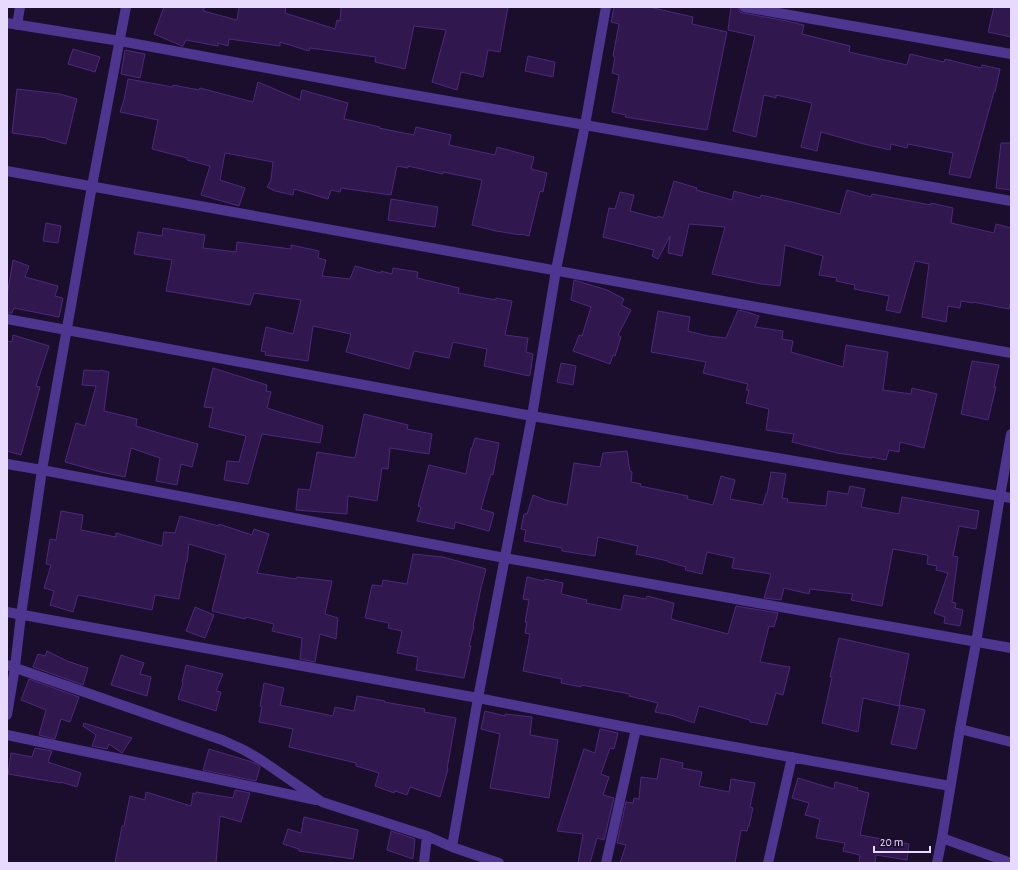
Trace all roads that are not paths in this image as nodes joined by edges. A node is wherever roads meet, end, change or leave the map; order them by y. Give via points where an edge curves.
1 (20, 7) edge
2 (126, 7) edge
3 (606, 7) edge
4 (744, 7) edge
5 (12, 24) edge
6 (120, 41) junction
7 (1011, 54) edge
8 (585, 125) junction
9 (7, 170) edge
10 (92, 186) junction
11 (1011, 201) edge
12 (556, 270) junction
13 (7, 318) edge
14 (67, 330) junction
15 (1011, 353) edge
16 (532, 416) junction
17 (1011, 434) edge
18 (7, 464) edge
19 (42, 470) junction
20 (1000, 496) junction
21 (1011, 498) edge
22 (505, 558) junction
23 (7, 612) edge
24 (21, 615) junction
25 (976, 643) junction
26 (1011, 648) edge
27 (11, 666) edge
28 (478, 698) junction
29 (7, 715) edge
30 (636, 729) junction
31 (960, 729) junction
32 (7, 735) edge
33 (1011, 742) edge
34 (792, 757) junction
35 (950, 786) junction
36 (322, 802) junction
37 (426, 836) junction
38 (942, 838) junction
39 (452, 847) junction
40 (424, 863) edge
41 (499, 863) edge
42 (606, 863) edge
43 (768, 863) edge
44 (937, 863) edge
45 (1011, 863) edge

1 - 5 street
2 - 6 street
3 - 8 street
4 - 7 street
5 - 6 street
6 - 8 street
6 - 10 street
8 - 11 street
8 - 12 street
9 - 10 street
10 - 12 street
10 - 14 street
12 - 15 street
12 - 16 street
13 - 14 street
14 - 16 street
14 - 19 street
16 - 20 street
16 - 22 street
17 - 20 street
18 - 19 street
19 - 22 street
19 - 24 street
20 - 21 street
20 - 25 street
22 - 25 street
22 - 28 street
23 - 24 street
24 - 27 street
24 - 28 street
25 - 26 street
25 - 31 street
27 - 29 street
27 - 36 street via 222,740 261,760
28 - 30 street
28 - 39 street
30 - 34 street
30 - 42 street
31 - 33 street
31 - 35 street
32 - 36 street
34 - 35 street
34 - 43 street
35 - 38 street
36 - 37 street
37 - 39 street
37 - 40 street
38 - 44 street
38 - 45 street
39 - 41 street

